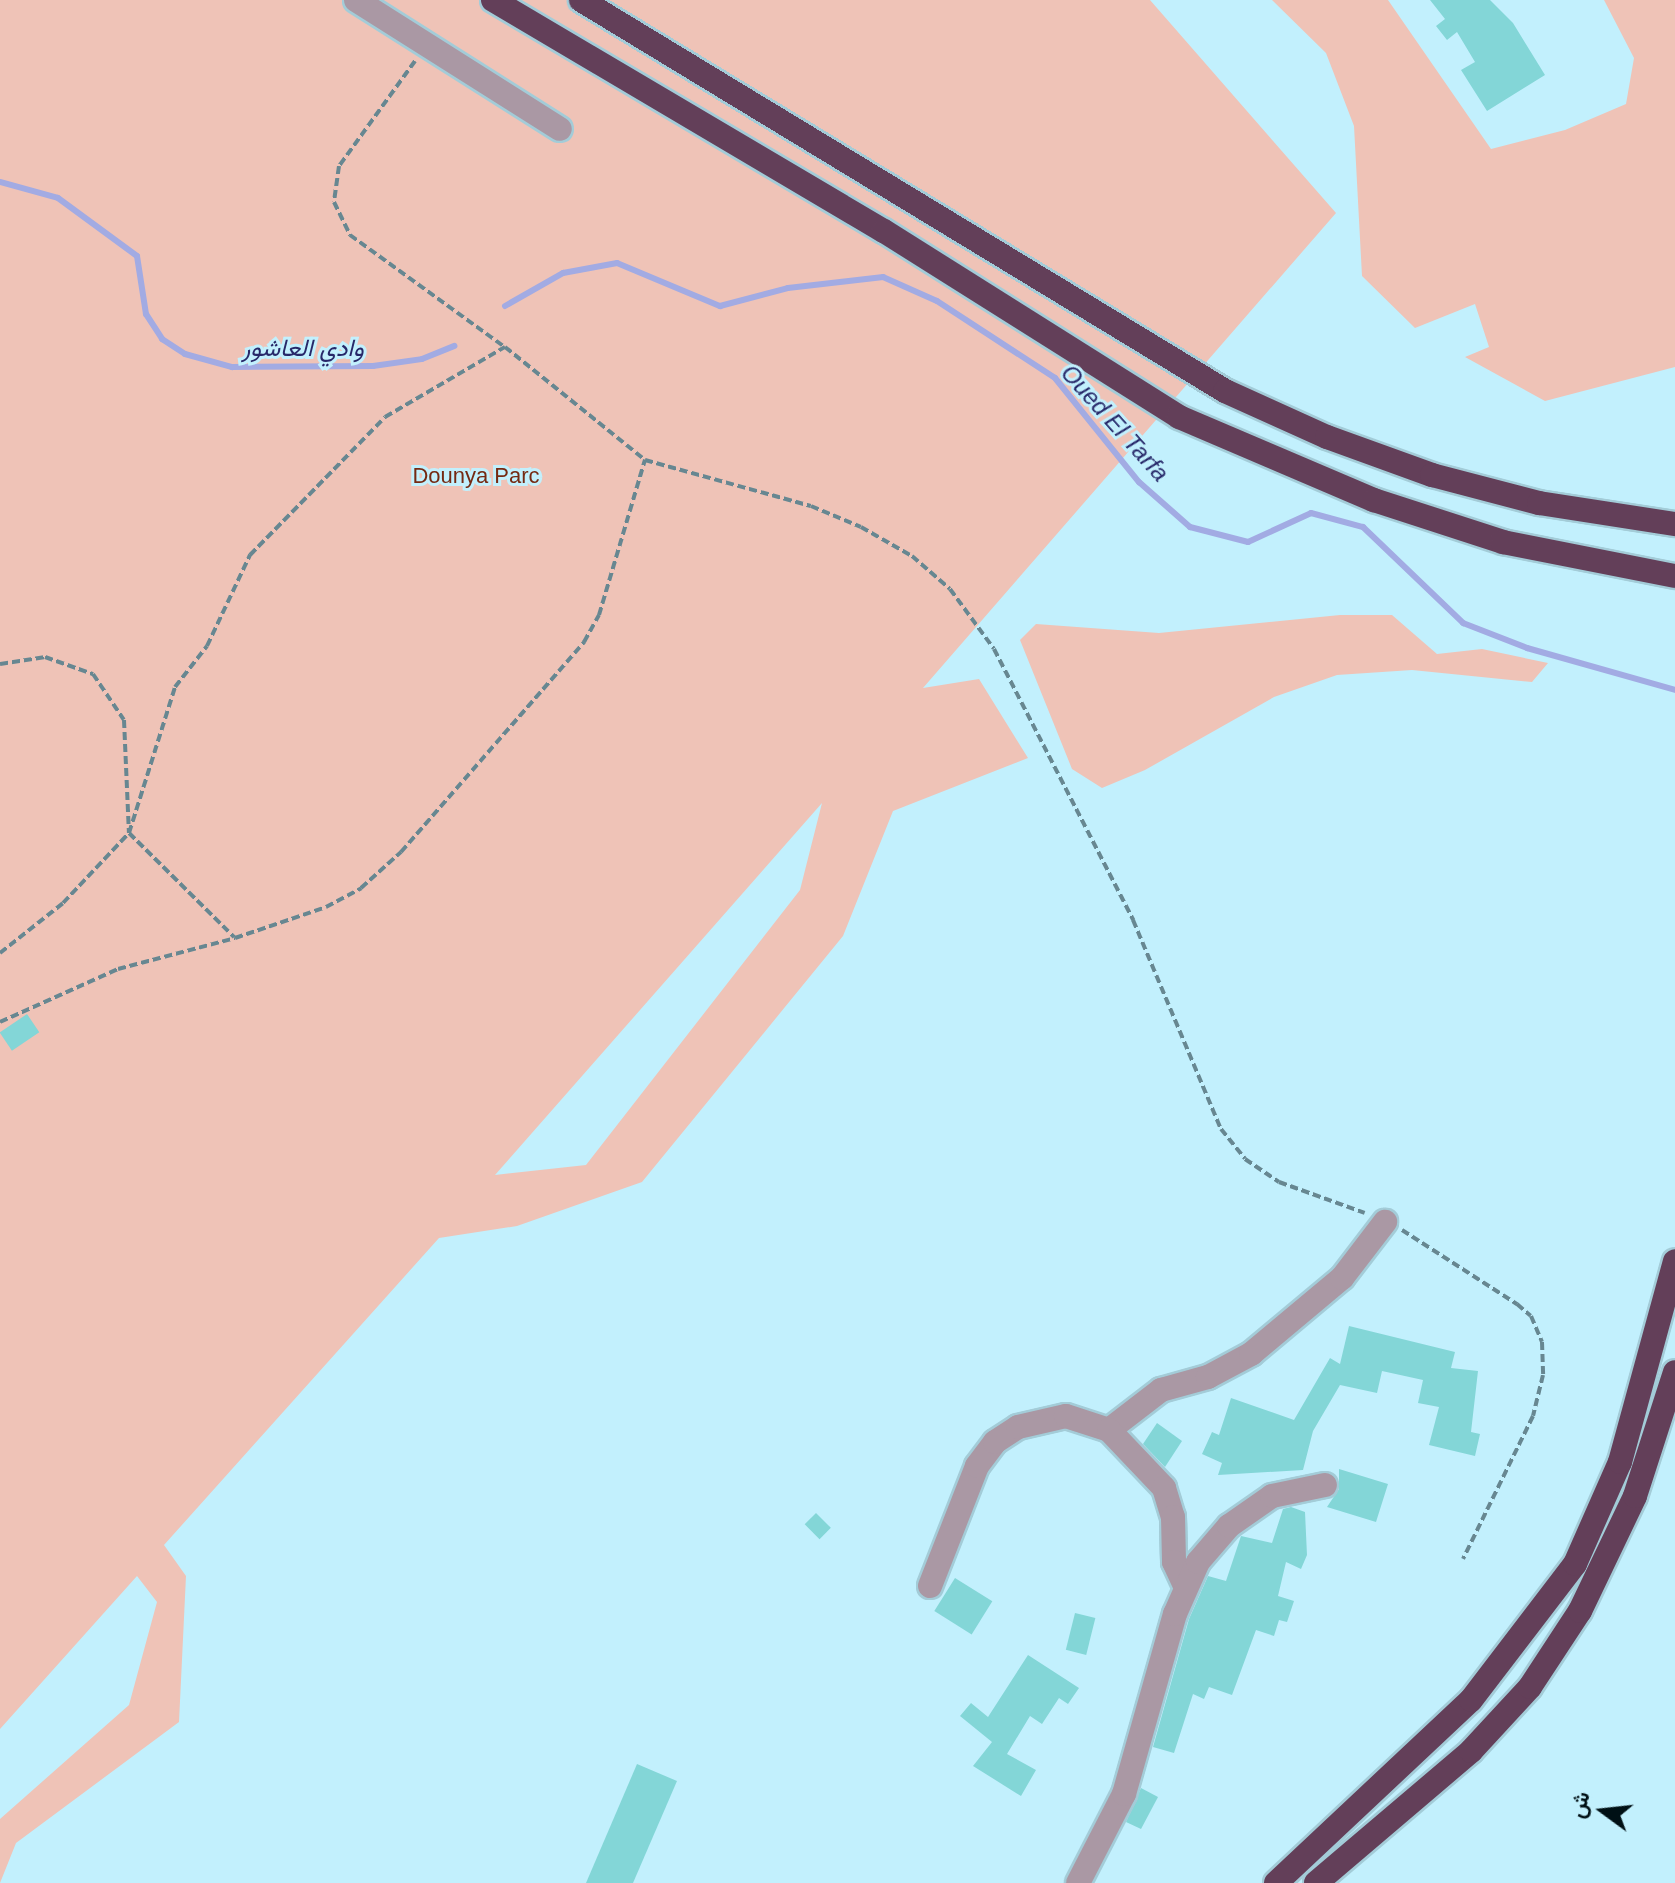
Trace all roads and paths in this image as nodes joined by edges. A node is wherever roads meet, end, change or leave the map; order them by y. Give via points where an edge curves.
1 (356, 0) edge
2 (493, 0) edge
3 (581, 0) edge
4 (428, 43) junction
5 (560, 129) dead end
6 (505, 347) junction
7 (645, 460) junction
8 (1675, 524) edge
9 (1646, 572) junction
10 (1675, 576) edge
11 (1675, 588) edge
12 (0, 664) edge
13 (129, 833) junction
14 (235, 938) junction
15 (0, 953) edge
16 (0, 1022) edge
17 (1385, 1222) junction
18 (1675, 1261) edge
19 (1675, 1372) edge
20 (1109, 1430) junction
21 (1325, 1485) dead end
22 (1463, 1559) dead end
23 (930, 1586) dead end
24 (1185, 1586) junction
25 (1078, 1883) edge
26 (1276, 1883) edge
27 (1316, 1883) edge

1 - 4 street
2 - 9 highway via 884,231 1179,417 1270,460 1388,504 1503,542
3 - 8 highway via 1225,391 1327,437 1432,475 1539,503
4 - 5 street
4 - 6 path via 339,166 334,202 350,235
6 - 7 path
6 - 13 path via 385,417 250,555 207,646 175,687
7 - 14 path via 599,615 575,653 401,852 361,888 326,907
7 - 17 path via 811,506 861,527 912,556 950,589 994,649 1133,920 1221,1129 1245,1159 1279,1182
9 - 10 highway
9 - 11 highway
12 - 13 path via 45,657 93,674 124,720
13 - 14 path
13 - 15 path via 63,903
14 - 16 path via 118,969
17 - 20 street via 1342,1278 1251,1354 1208,1377 1161,1390
17 - 22 path via 1517,1304 1531,1316 1542,1342 1540,1396
18 - 26 highway via 1620,1462 1575,1564 1471,1700
19 - 27 highway via 1635,1496 1580,1611 1530,1687 1471,1751
20 - 23 street via 1066,1416 1018,1427 995,1442 977,1466
20 - 24 street via 1156,1476 1171,1499 1174,1562
21 - 24 street via 1272,1496 1249,1510 1211,1545
24 - 25 street via 1124,1794

